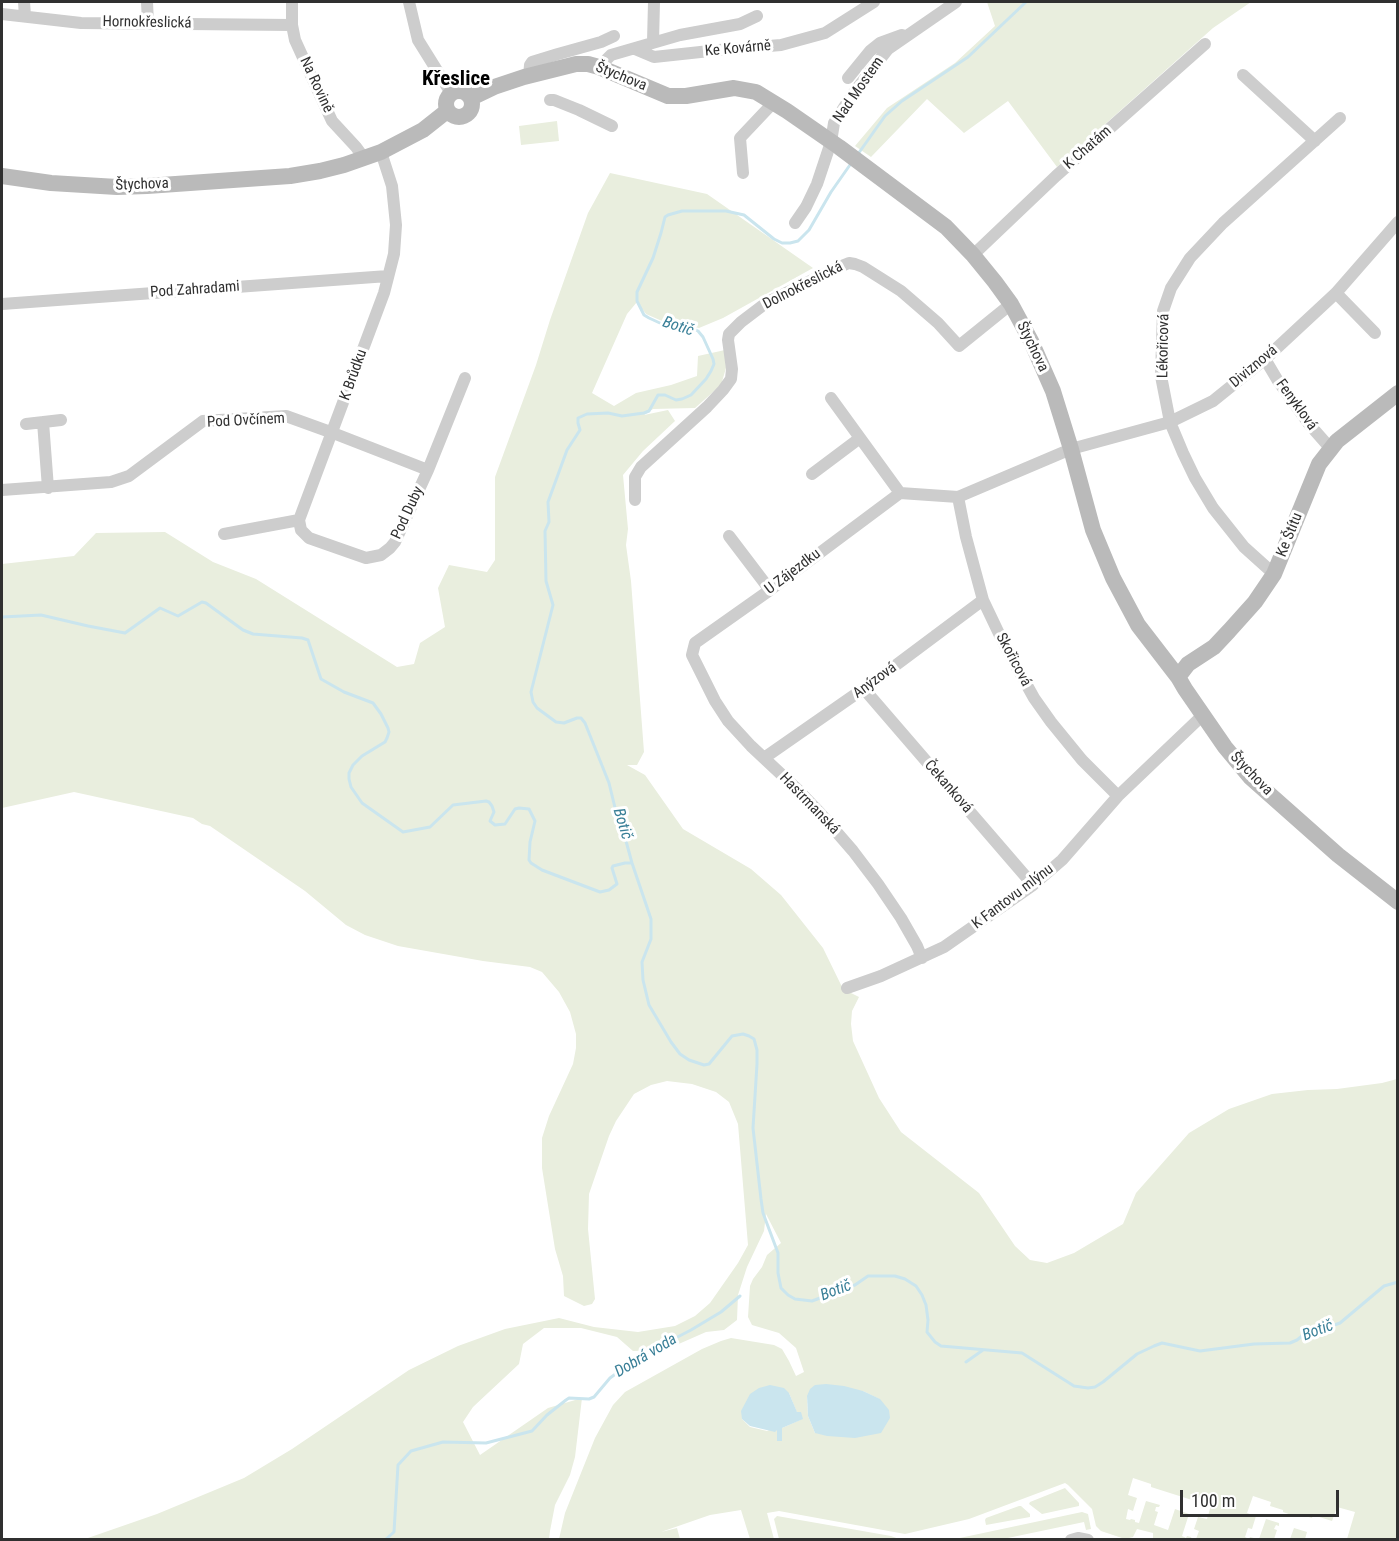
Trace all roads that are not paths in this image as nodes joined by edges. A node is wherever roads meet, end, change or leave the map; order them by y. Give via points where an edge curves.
1 (24, 2) edge
2 (147, 2) edge
3 (292, 2) edge
4 (409, 2) edge
5 (654, 2) edge
6 (874, 2) edge
7 (957, 2) edge
8 (2, 14) edge
9 (26, 16) junction
10 (757, 16) dead end
11 (148, 23) junction
12 (292, 25) junction
13 (912, 33) junction
14 (614, 36) dead end
15 (653, 42) junction
16 (1205, 44) dead end
17 (636, 49) junction
18 (599, 67) junction
19 (1243, 75) dead end
20 (529, 76) junction
21 (848, 78) dead end
22 (451, 93) junction
23 (471, 98) junction
24 (550, 100) dead end
25 (774, 102) junction
26 (447, 111) junction
27 (1340, 118) dead end
28 (612, 126) dead end
29 (1315, 141) junction
30 (835, 145) junction
31 (381, 152) junction
32 (364, 158) junction
33 (742, 173) dead end
34 (2, 176) edge
35 (795, 223) dead end
36 (1396, 227) edge
37 (973, 255) junction
38 (388, 276) junction
39 (1335, 293) junction
40 (2, 304) edge
41 (1011, 304) junction
42 (1375, 333) dead end
43 (1265, 359) junction
44 (465, 378) dead end
45 (1398, 393) edge
46 (831, 398) dead end
47 (61, 420) dead end
48 (43, 422) junction
49 (1170, 422) junction
50 (26, 424) dead end
51 (333, 433) junction
52 (860, 438) junction
53 (1071, 449) junction
54 (1331, 449) junction
55 (428, 470) junction
56 (812, 474) dead end
57 (48, 488) junction
58 (2, 490) edge
59 (900, 492) junction
60 (958, 497) junction
61 (635, 500) dead end
62 (299, 520) junction
63 (224, 534) dead end
64 (729, 536) dead end
65 (1274, 574) junction
66 (770, 590) junction
67 (983, 600) junction
68 (692, 655) joint
69 (1178, 677) junction
70 (864, 689) junction
71 (1203, 716) junction
72 (764, 758) junction
73 (1118, 796) junction
74 (1033, 885) junction
75 (1398, 902) edge
76 (922, 958) junction
77 (847, 988) dead end
78 (1071, 1539) edge
79 (1088, 1539) edge

1 - 9 street
2 - 11 street
3 - 12 street, Na Rovině
4 - 22 street via 418,40
5 - 15 street
6 - 17 street, Ke Kovárně via 825,33 781,45 654,57
7 - 13 street, Nad Mostem
8 - 9 street, Hornokřeslická
9 - 11 street, Hornokřeslická via 81,23
10 - 15 street via 740,24
11 - 12 street, Hornokřeslická
12 - 32 street, Na Rovině via 332,121
13 - 21 street via 880,43
13 - 30 street, Nad Mostem via 888,49 852,94 834,123
14 - 20 street via 532,62
15 - 17 street
16 - 37 street, K Chatám
17 - 18 street via 611,55
18 - 20 street, Štychova via 576,64
18 - 25 street, Štychova via 668,96 734,88 756,92
19 - 29 street
20 - 23 street, Štychova
22 - 23 street via 464,92
22 - 26 street via 445,102
23 - 26 street, Štychova via 472,107 464,117 454,117
24 - 28 street
25 - 30 street, Štychova
25 - 33 street via 740,138
26 - 31 street, Štychova via 423,130
27 - 29 street, Lékořicová
29 - 49 street, Lékořicová via 1223,222 1190,258 1171,288 1163,311 1161,376
30 - 35 street, Nad Mostem
30 - 37 street, Štychova via 946,227
31 - 32 street, Štychova
31 - 38 street, K Brůdku via 392,186 396,225
32 - 34 street, Štychova via 290,176 147,186 51,183
36 - 39 street, Diviznová
37 - 41 street, Štychova
38 - 40 street, Pod Zahradami
38 - 51 street, K Brůdku
39 - 42 street
39 - 43 street, Diviznová
41 - 53 street, Štychova via 1053,391
41 - 61 street, Dolnokřeslická via 959,346 901,291 855,264 839,267 766,303 729,334 731,379 707,407 641,467 636,477
43 - 49 street, Diviznová via 1213,401
43 - 54 street, Fenyklová
44 - 55 street, Pod Duby
45 - 54 street, Ke Štítu
46 - 52 street
47 - 48 street
48 - 50 street
48 - 57 street
49 - 53 street, Diviznová
49 - 65 street, Lékořicová via 1213,508 1244,547
51 - 55 street, Pod Ovčínem
51 - 57 street, Pod Ovčínem via 286,416 203,422 129,476 111,482
51 - 62 street, K Brůdku
52 - 56 street
52 - 59 street
53 - 60 street
53 - 69 street, Štychova via 1093,530 1113,579 1138,625
54 - 65 street, Ke Štítu via 1312,479
55 - 62 street, Pod Duby via 395,542 381,555 366,558 309,538 301,530
57 - 58 street, Pod Ovčínem
59 - 60 street
59 - 66 street, U Zájezdku
60 - 67 street, Skořicová
62 - 63 street
64 - 66 street
65 - 69 street, Ke Štítu via 1229,631
66 - 68 street, U Zájezdku via 695,643
67 - 70 street, Anýzová
67 - 73 street, Skořicová via 1051,723
68 - 72 street, Hastrmanská via 728,721
69 - 71 street, Štychova
70 - 72 street, Anýzová
70 - 74 street, Čekanková
71 - 73 street, K Fantovu mlýnu
71 - 75 street, Štychova via 1250,777
72 - 76 street, Hastrmanská via 853,851 901,918
73 - 74 street, K Fantovu mlýnu via 1062,860
74 - 76 street, K Fantovu mlýnu
76 - 77 street, K Fantovu mlýnu
78 - 79 street

